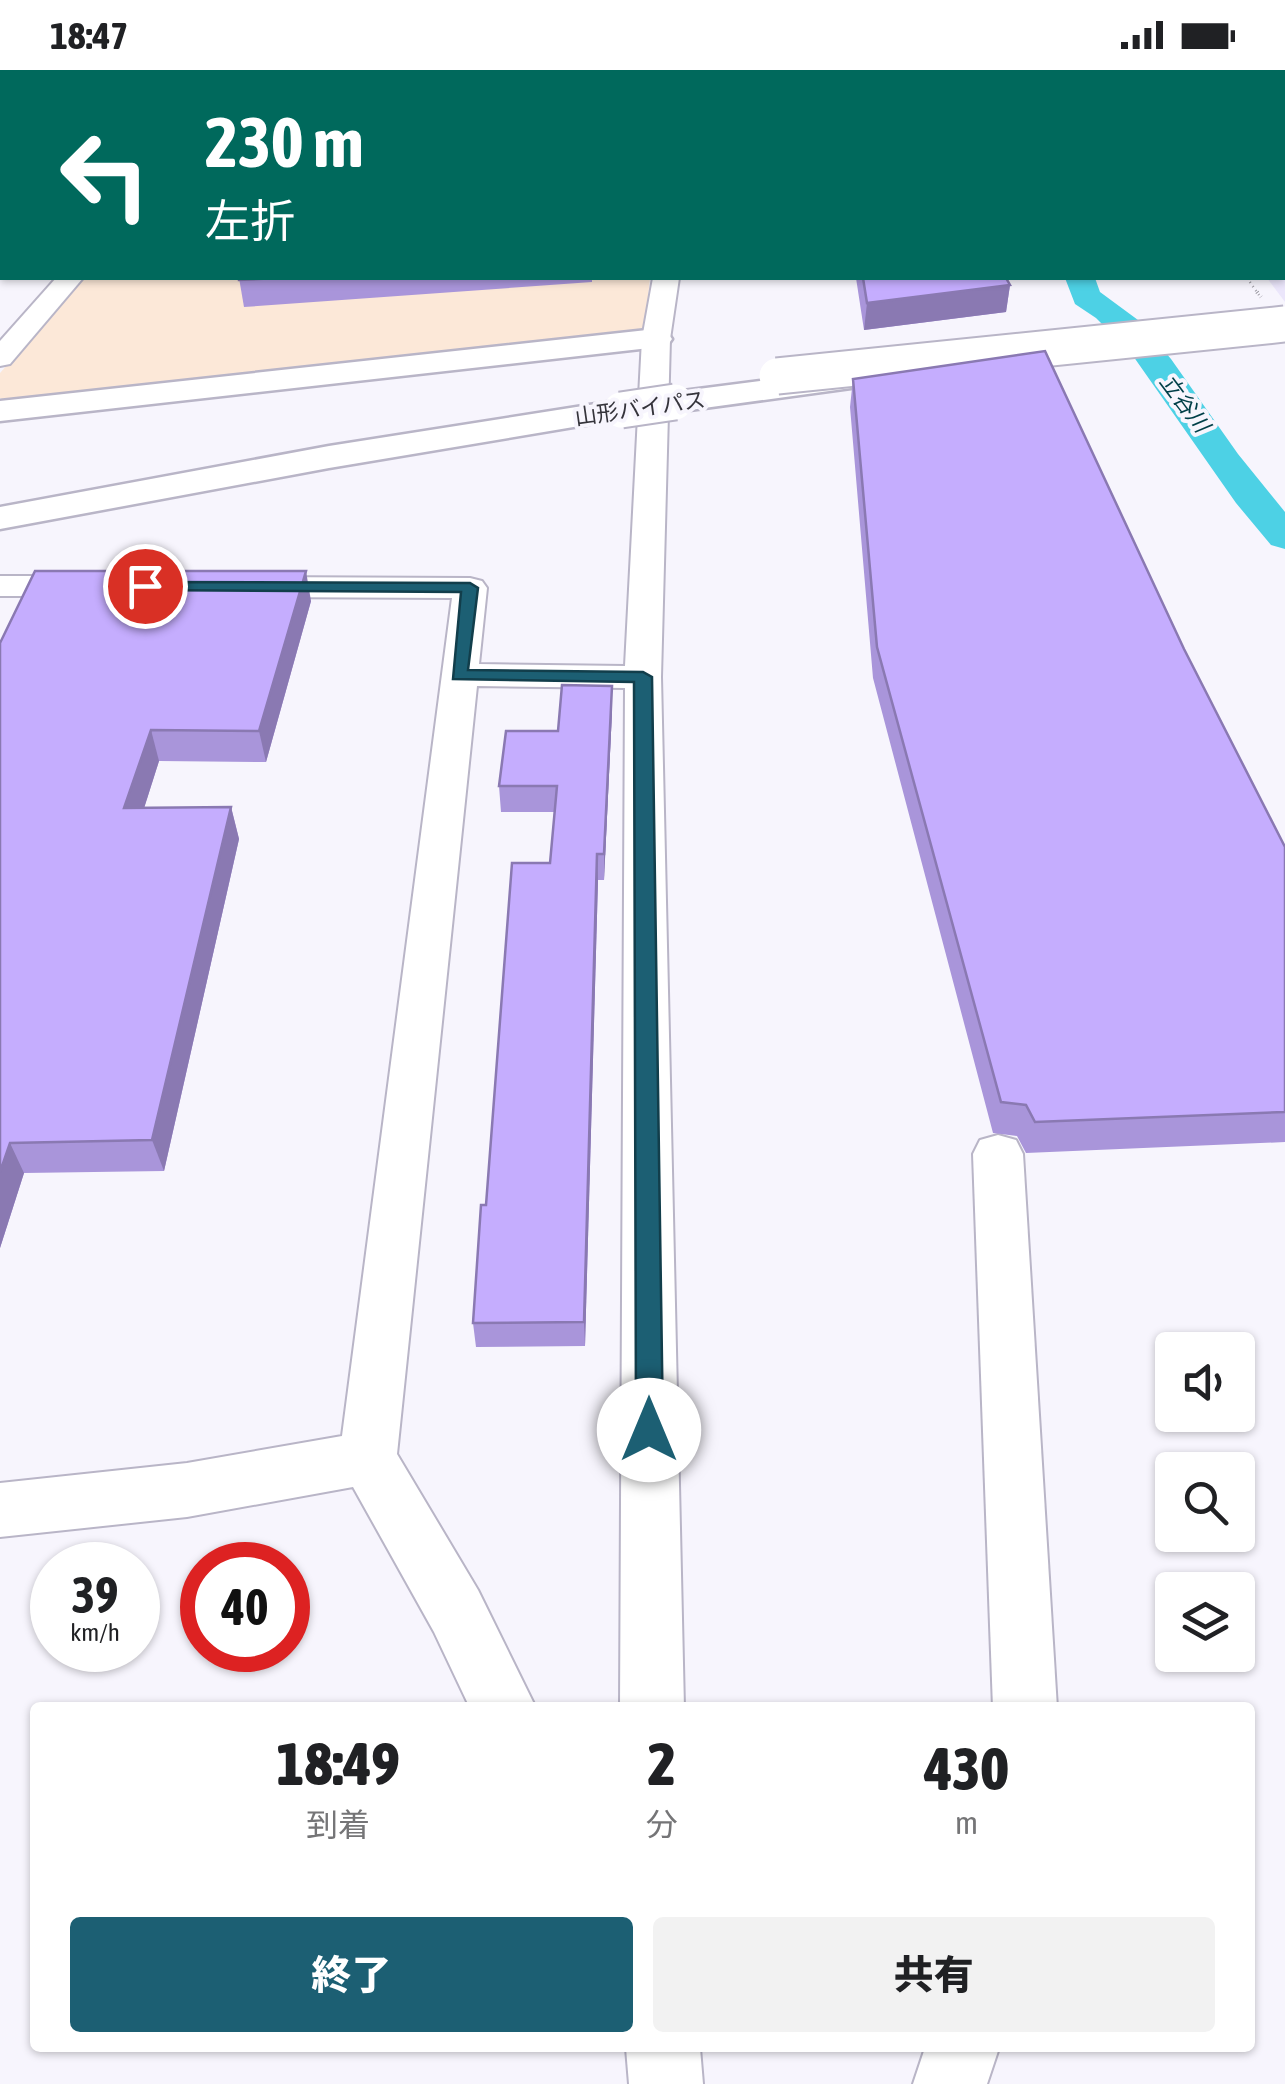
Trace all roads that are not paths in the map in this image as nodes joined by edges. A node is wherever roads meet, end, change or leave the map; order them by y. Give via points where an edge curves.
1 (68, 280) edge
2 (666, 280) edge
3 (1285, 324) edge
4 (1285, 336) edge
5 (656, 338) junction
6 (0, 358) edge
7 (780, 382) junction
8 (618, 404) junction
9 (0, 411) edge
10 (0, 498) edge
11 (0, 518) edge
12 (0, 586) edge
13 (117, 586) edge
14 (214, 587) edge
15 (459, 676) junction
16 (643, 677) junction
17 (998, 1154) dead end
18 (368, 1458) junction
19 (0, 1510) edge
20 (501, 1702) edge
21 (652, 1702) edge
22 (1024, 1702) edge
23 (664, 2052) edge
24 (961, 2052) edge
25 (666, 2084) edge
26 (950, 2084) edge

1 - 6 street
2 - 5 street
3 - 7 highway, 山形バイパス, bridge
4 - 7 highway, 山形バイパス
5 - 9 highway
5 - 16 street
7 - 8 highway, 山形バイパス, bridge
8 - 10 highway, 山形バイパス via 72,481
8 - 11 highway, 山形バイパス
12 - 13 street
14 - 15 street via 470,588
15 - 16 street
15 - 18 street
16 - 21 street
17 - 22 street
18 - 19 street via 187,1490
18 - 20 street
23 - 25 street
24 - 26 street

